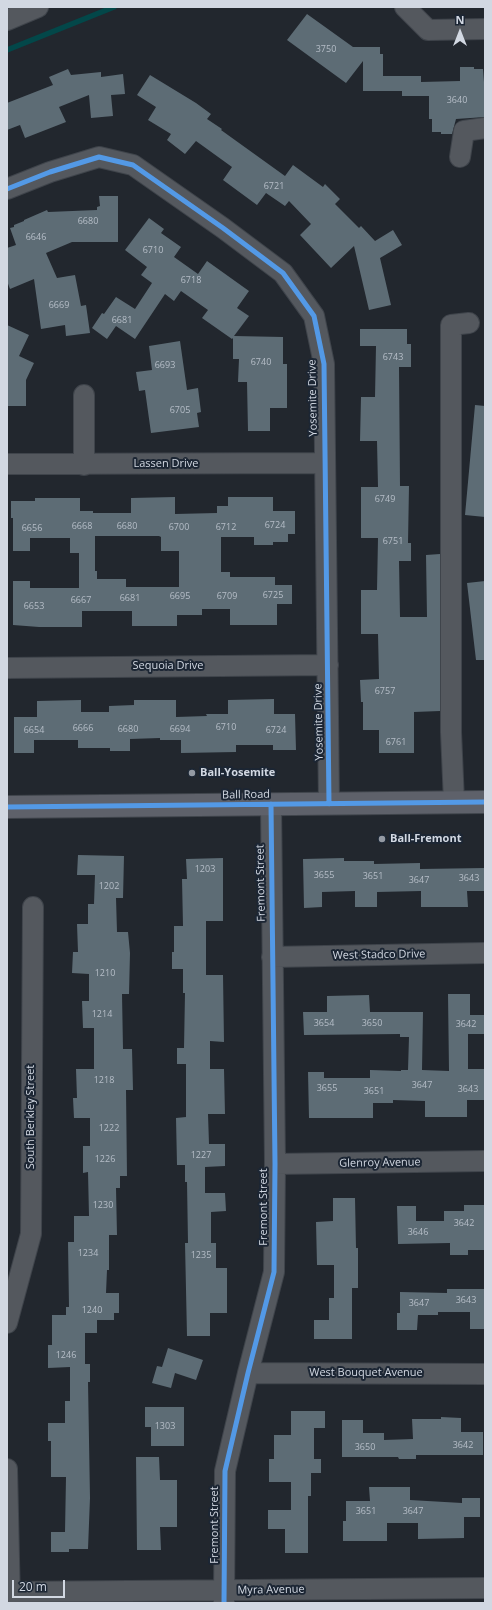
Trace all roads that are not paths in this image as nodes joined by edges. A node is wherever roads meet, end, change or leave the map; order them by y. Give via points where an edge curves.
1 (38, 7) edge
2 (405, 7) edge
3 (7, 20) edge
4 (485, 29) edge
5 (485, 128) edge
6 (460, 157) dead end
7 (7, 189) edge
8 (469, 323) dead end
9 (84, 395) dead end
10 (324, 463) junction
11 (7, 464) edge
12 (84, 464) junction
13 (328, 665) junction
14 (7, 668) edge
15 (454, 802) junction
16 (485, 802) edge
17 (271, 804) junction
18 (329, 804) junction
19 (7, 807) edge
20 (32, 907) dead end
21 (485, 952) edge
22 (272, 957) junction
23 (485, 1161) edge
24 (275, 1164) junction
25 (7, 1323) edge
26 (248, 1373) junction
27 (485, 1374) edge
28 (7, 1469) edge
29 (485, 1588) edge
30 (224, 1596) edge
31 (438, 1596) edge
32 (10, 1598) edge

1 - 3 street
2 - 4 street via 428,30
5 - 6 street via 464,131
7 - 10 street, Yosemite Drive via 50,172 100,157 133,165 283,273 314,316 324,364
8 - 15 street via 451,325 451,732
9 - 12 street
10 - 12 street, Lassen Drive
10 - 13 street, Yosemite Drive
11 - 12 street, Lassen Drive
13 - 14 street, Sequoia Drive
13 - 18 street, Yosemite Drive
15 - 16 main road, Ball Road
15 - 18 main road, Ball Road
17 - 18 main road, Ball Road
17 - 19 main road, Ball Road
17 - 22 street, Fremont Street
20 - 25 street, South Berkley Street via 31,1234
21 - 22 street, West Stadco Drive
22 - 24 street, Fremont Street
23 - 24 street, Glenroy Avenue
24 - 26 street, Fremont Street via 274,1272
26 - 27 street, West Bouquet Avenue
26 - 30 street, Fremont Street via 225,1471
28 - 32 street
29 - 31 street, Myra Avenue
30 - 31 street, Myra Avenue
30 - 32 street, Myra Avenue

